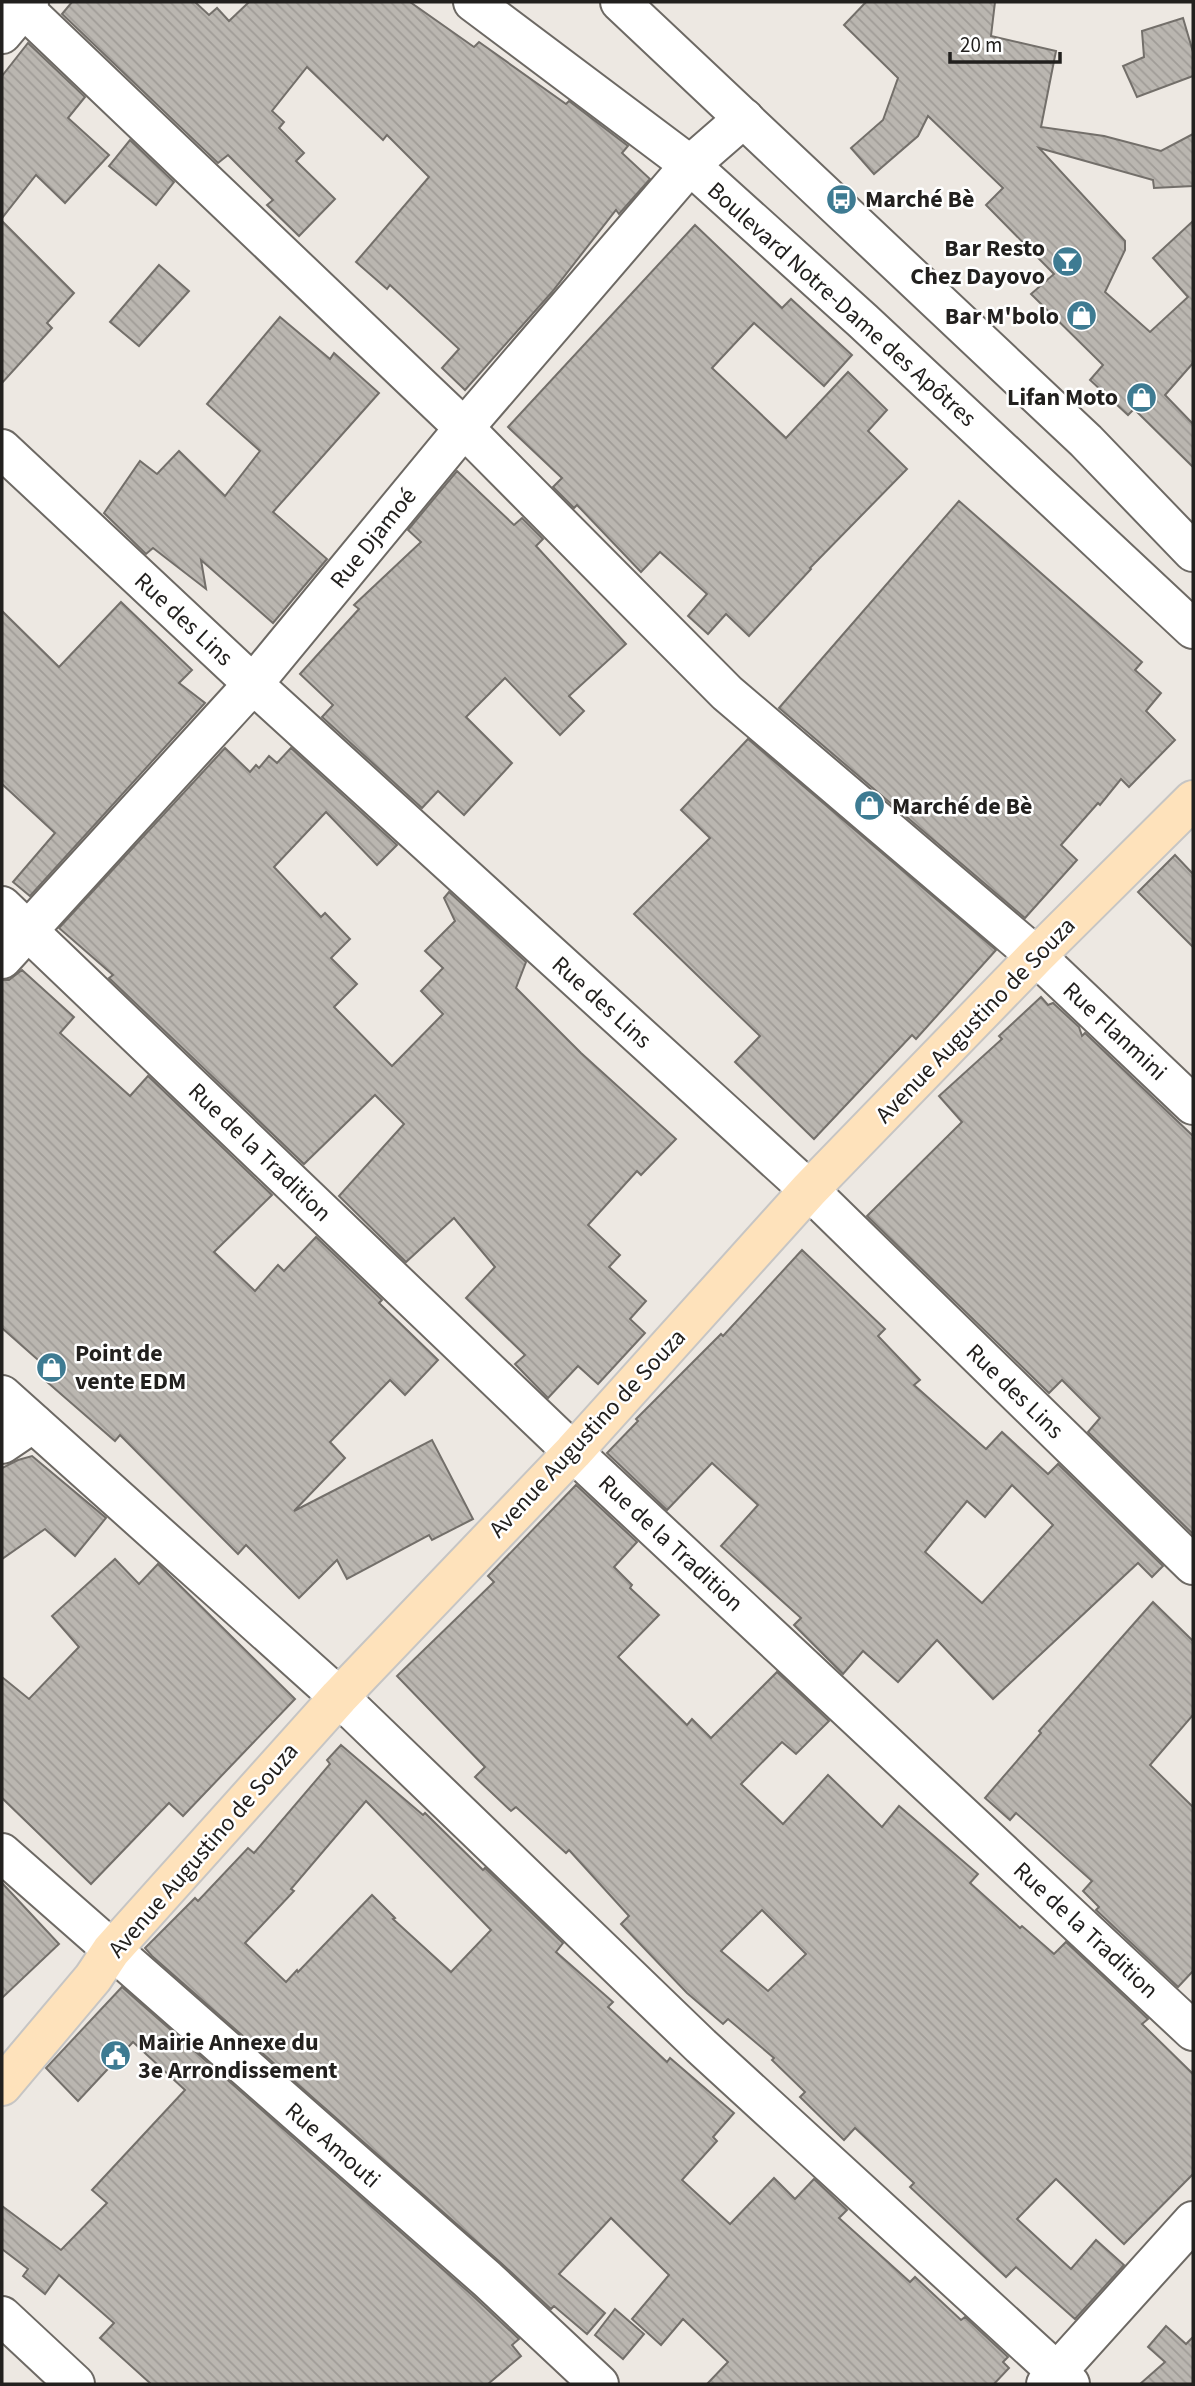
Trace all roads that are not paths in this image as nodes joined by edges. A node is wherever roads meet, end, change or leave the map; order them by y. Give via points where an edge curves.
1 (473, 2) edge
2 (620, 2) edge
3 (18, 11) edge
4 (744, 118) junction
5 (690, 165) junction
6 (464, 428) junction
7 (2, 449) edge
8 (1193, 552) edge
9 (1193, 629) edge
10 (253, 684) junction
11 (1193, 800) edge
12 (15, 918) edge
13 (1036, 957) junction
14 (2, 959) edge
15 (1193, 1105) edge
16 (809, 1190) junction
17 (2, 1395) edge
18 (17, 1433) edge
19 (573, 1452) junction
20 (1193, 1565) edge
21 (339, 1697) junction
22 (2, 1853) edge
23 (111, 1951) junction
24 (1193, 2031) edge
25 (2, 2085) edge
26 (1193, 2221) edge
27 (2, 2316) edge
28 (1058, 2380) edge
29 (75, 2384) edge
30 (599, 2384) edge

1 - 5 street, Boulevard Notre-Dame des Apôtres
2 - 4 street
3 - 6 street, Rue Flanmini
4 - 5 street, Rue Djamoé
4 - 8 street via 1086,442
5 - 6 street, Rue Djamoé
5 - 9 street, Boulevard Notre-Dame des Apôtres
6 - 10 street, Rue Djamoé
6 - 13 street, Rue Flanmini via 727,693
7 - 10 street, Rue des Lins
10 - 12 street, Rue Djamoé
10 - 16 street, Rue des Lins
11 - 13 main road, Avenue Augustino de Souza
12 - 14 street, Rue Djamoé
12 - 19 street, Rue de la Tradition
13 - 15 street, Rue Flanmini
13 - 16 main road, Avenue Augustino de Souza
16 - 19 main road, Avenue Augustino de Souza
16 - 20 street, Rue des Lins
17 - 18 street
18 - 21 street
19 - 21 main road, Avenue Augustino de Souza
19 - 24 street, Rue de la Tradition
21 - 23 main road, Avenue Augustino de Souza
21 - 28 street via 701,2046
22 - 23 street, Rue Amouti
23 - 25 main road, Avenue Augustino de Souza
23 - 30 street, Rue Amouti via 487,2279
26 - 28 street
27 - 29 street

